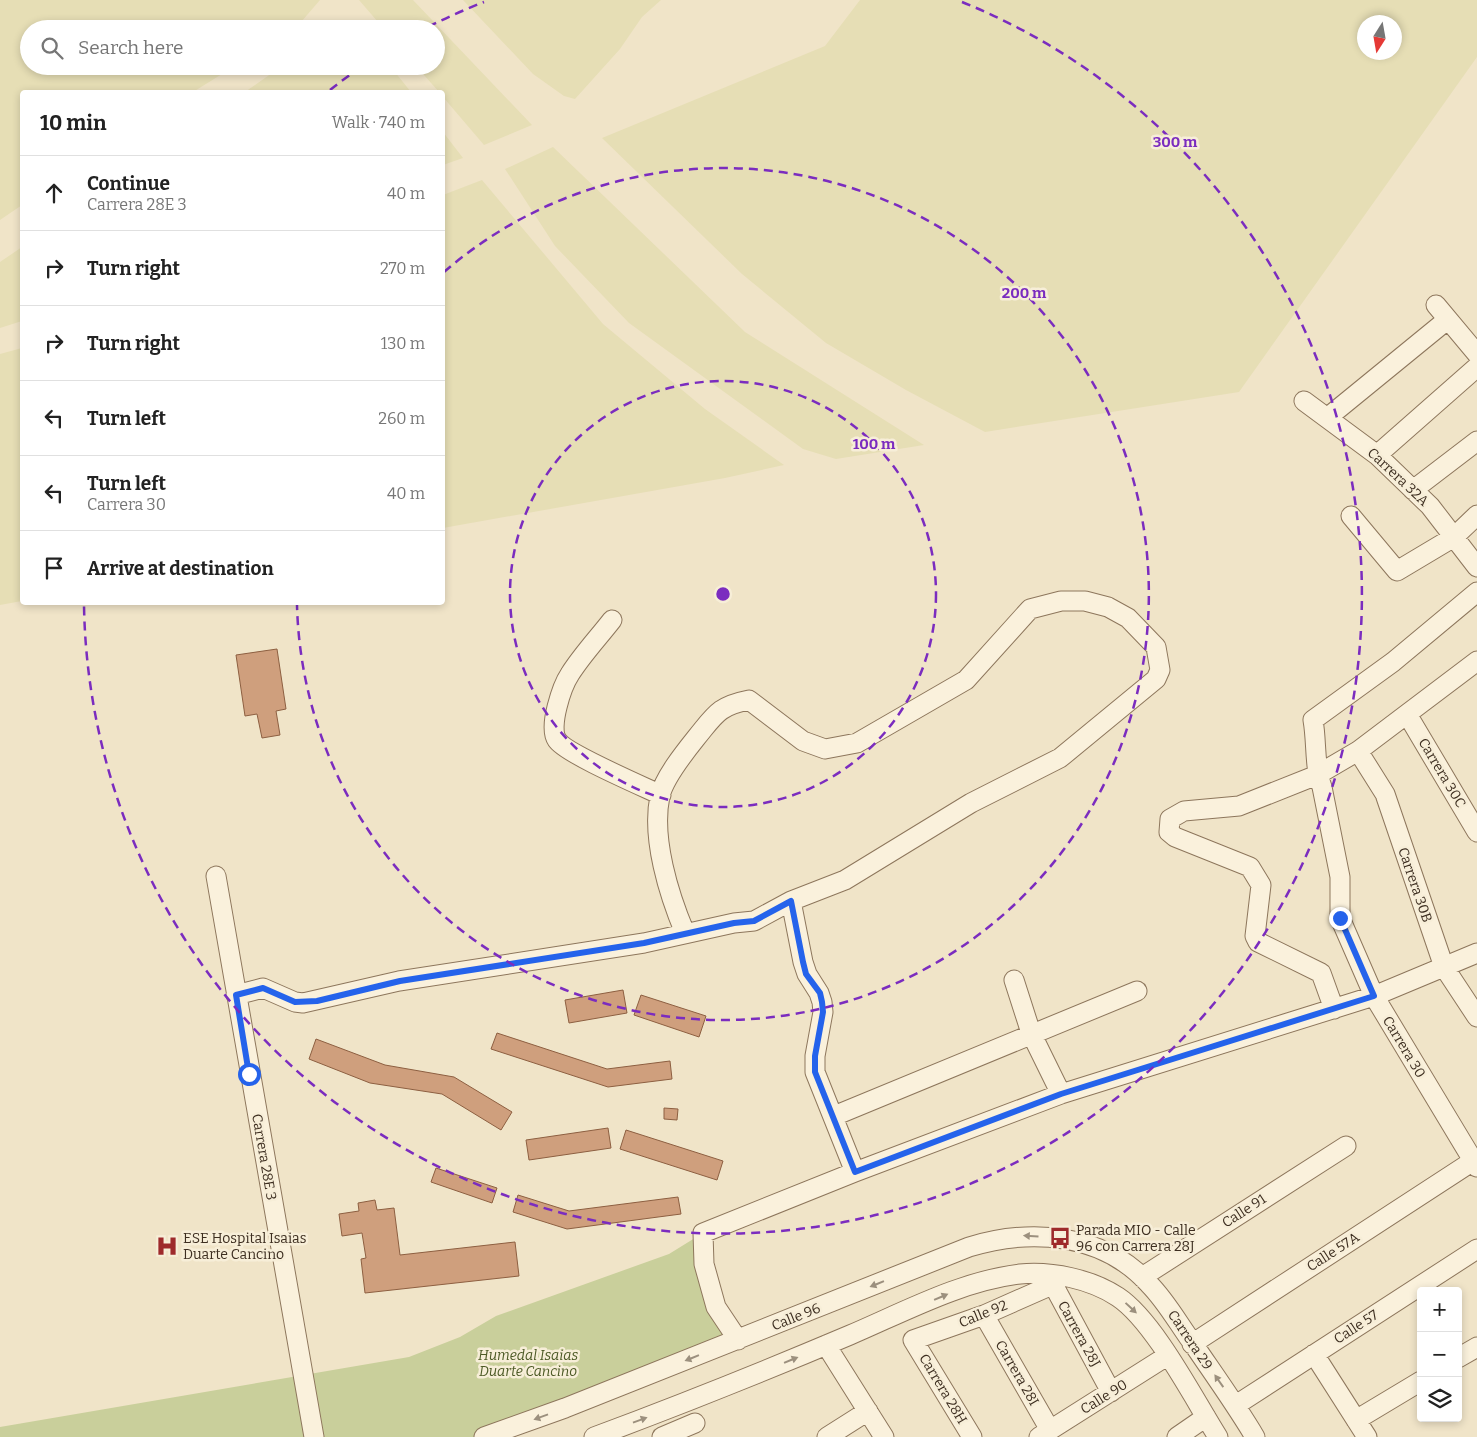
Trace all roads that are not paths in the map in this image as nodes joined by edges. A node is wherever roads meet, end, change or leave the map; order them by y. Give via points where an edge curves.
1 (1436, 305) dead end
2 (1447, 320) junction
3 (1477, 354) edge
4 (1477, 367) edge
5 (1304, 401) dead end
6 (1327, 418) junction
7 (1477, 441) edge
8 (1378, 454) junction
9 (1414, 490) junction
10 (1477, 515) edge
11 (1351, 516) dead end
12 (1454, 537) junction
13 (1477, 567) edge
14 (1477, 592) edge
15 (612, 620) dead end
16 (1477, 661) edge
17 (1407, 714) junction
18 (1358, 751) junction
19 (1317, 775) junction
20 (660, 795) junction
21 (1477, 832) edge
22 (216, 876) dead end
23 (791, 901) junction
24 (685, 933) junction
25 (1477, 953) edge
26 (1444, 967) junction
27 (1014, 980) dead end
28 (1137, 991) dead end
29 (236, 995) junction
30 (1374, 996) junction
31 (1334, 1009) junction
32 (1477, 1017) edge
33 (1031, 1033) junction
34 (1061, 1094) junction
35 (834, 1116) junction
36 (1346, 1146) dead end
37 (1475, 1164) edge
38 (855, 1172) junction
39 (1477, 1249) edge
40 (1112, 1256) joint
41 (1142, 1277) junction
42 (1050, 1280) junction
43 (984, 1315) junction
44 (738, 1340) junction
45 (913, 1340) joint
46 (1192, 1344) junction
47 (826, 1345) junction
48 (1477, 1347) edge
49 (1314, 1354) junction
50 (1168, 1356) junction
51 (1462, 1356) edge
52 (1417, 1383) edge
53 (1112, 1392) junction
54 (1236, 1405) junction
55 (868, 1411) junction
56 (1206, 1417) junction
57 (1356, 1420) junction
58 (695, 1423) dead end
59 (1044, 1434) edge
60 (314, 1437) edge
61 (484, 1437) edge
62 (594, 1437) edge
63 (662, 1437) edge
64 (827, 1437) edge
65 (884, 1437) edge
66 (972, 1437) edge
67 (1178, 1437) edge
68 (1218, 1437) edge
69 (1255, 1437) edge
70 (1367, 1437) edge

1 - 2 street
2 - 3 street
2 - 6 street
4 - 8 street
5 - 6 street, Carrera 32A
6 - 8 street, Carrera 32A
7 - 9 street
8 - 9 street, Carrera 32A
9 - 12 street, Carrera 32A
10 - 12 street
11 - 12 street via 1398,571
12 - 13 street, Carrera 32A
14 - 19 street, Carrera 30 via 1393,662 1312,720
15 - 20 street via 568,676 555,714 554,731 557,740 570,751
16 - 17 street
17 - 18 street
17 - 21 street, Carrera 30C
18 - 19 street
18 - 26 street, Carrera 30B via 1385,794
19 - 30 street, Carrera 30 via 1340,877 1340,918
19 - 31 street via 1239,806 1184,810 1170,819 1169,832 1250,867 1261,884 1255,936 1258,942 1321,973
20 - 23 street via 679,760 717,712 729,704 749,700 803,741 825,749 857,743 966,680 1030,609 1061,601 1084,601 1108,607 1128,618 1156,647 1160,670 1156,679 1060,758 971,803 845,880
20 - 24 street via 666,880
22 - 29 street, Carrera 28E 3
23 - 24 street via 754,921
23 - 35 street via 806,974 820,993 822,1002 815,1072
24 - 29 street via 644,943 400,981 303,1003 263,988
25 - 26 street
26 - 30 street
26 - 32 street, Carrera 30B
27 - 33 street
28 - 33 street
29 - 60 street, Carrera 28E 3
30 - 31 street
30 - 37 street, Carrera 30
31 - 34 street
33 - 34 street
33 - 35 street
34 - 38 street
35 - 38 street
36 - 41 street, Calle 91
37 - 46 street, Calle 57A
38 - 44 street via 703,1233 704,1264 716,1307
39 - 49 street, Calle 57
40 - 41 street, Carrera 29
40 -> 44 street, Calle 96 via 1060,1238 1024,1235 996,1239
41 - 46 street, Carrera 29 via 1165,1303
42 - 43 street, Calle 92
47 -> 42 street via 967,1286 1020,1274
42 -> 50 street, Carrera 29 via 1090,1283 1117,1296 1135,1312
42 - 53 street, Carrera 28J
43 - 45 street, Calle 92
43 - 59 street, Carrera 28I
44 -> 61 street, Calle 96
45 - 66 street, Carrera 28H
54 -> 46 street, Carrera 29
47 - 55 street
62 -> 47 street
48 - 51 street
49 - 54 street, Calle 57
49 - 57 street
50 - 53 street, Calle 90
50 - 56 street, Carrera 29
52 - 57 street
53 - 59 street, Calle 90
54 - 69 street, Carrera 29
55 - 64 street
55 - 65 street
56 - 67 street
56 - 68 street, Carrera 29
57 - 70 street
58 - 63 street

